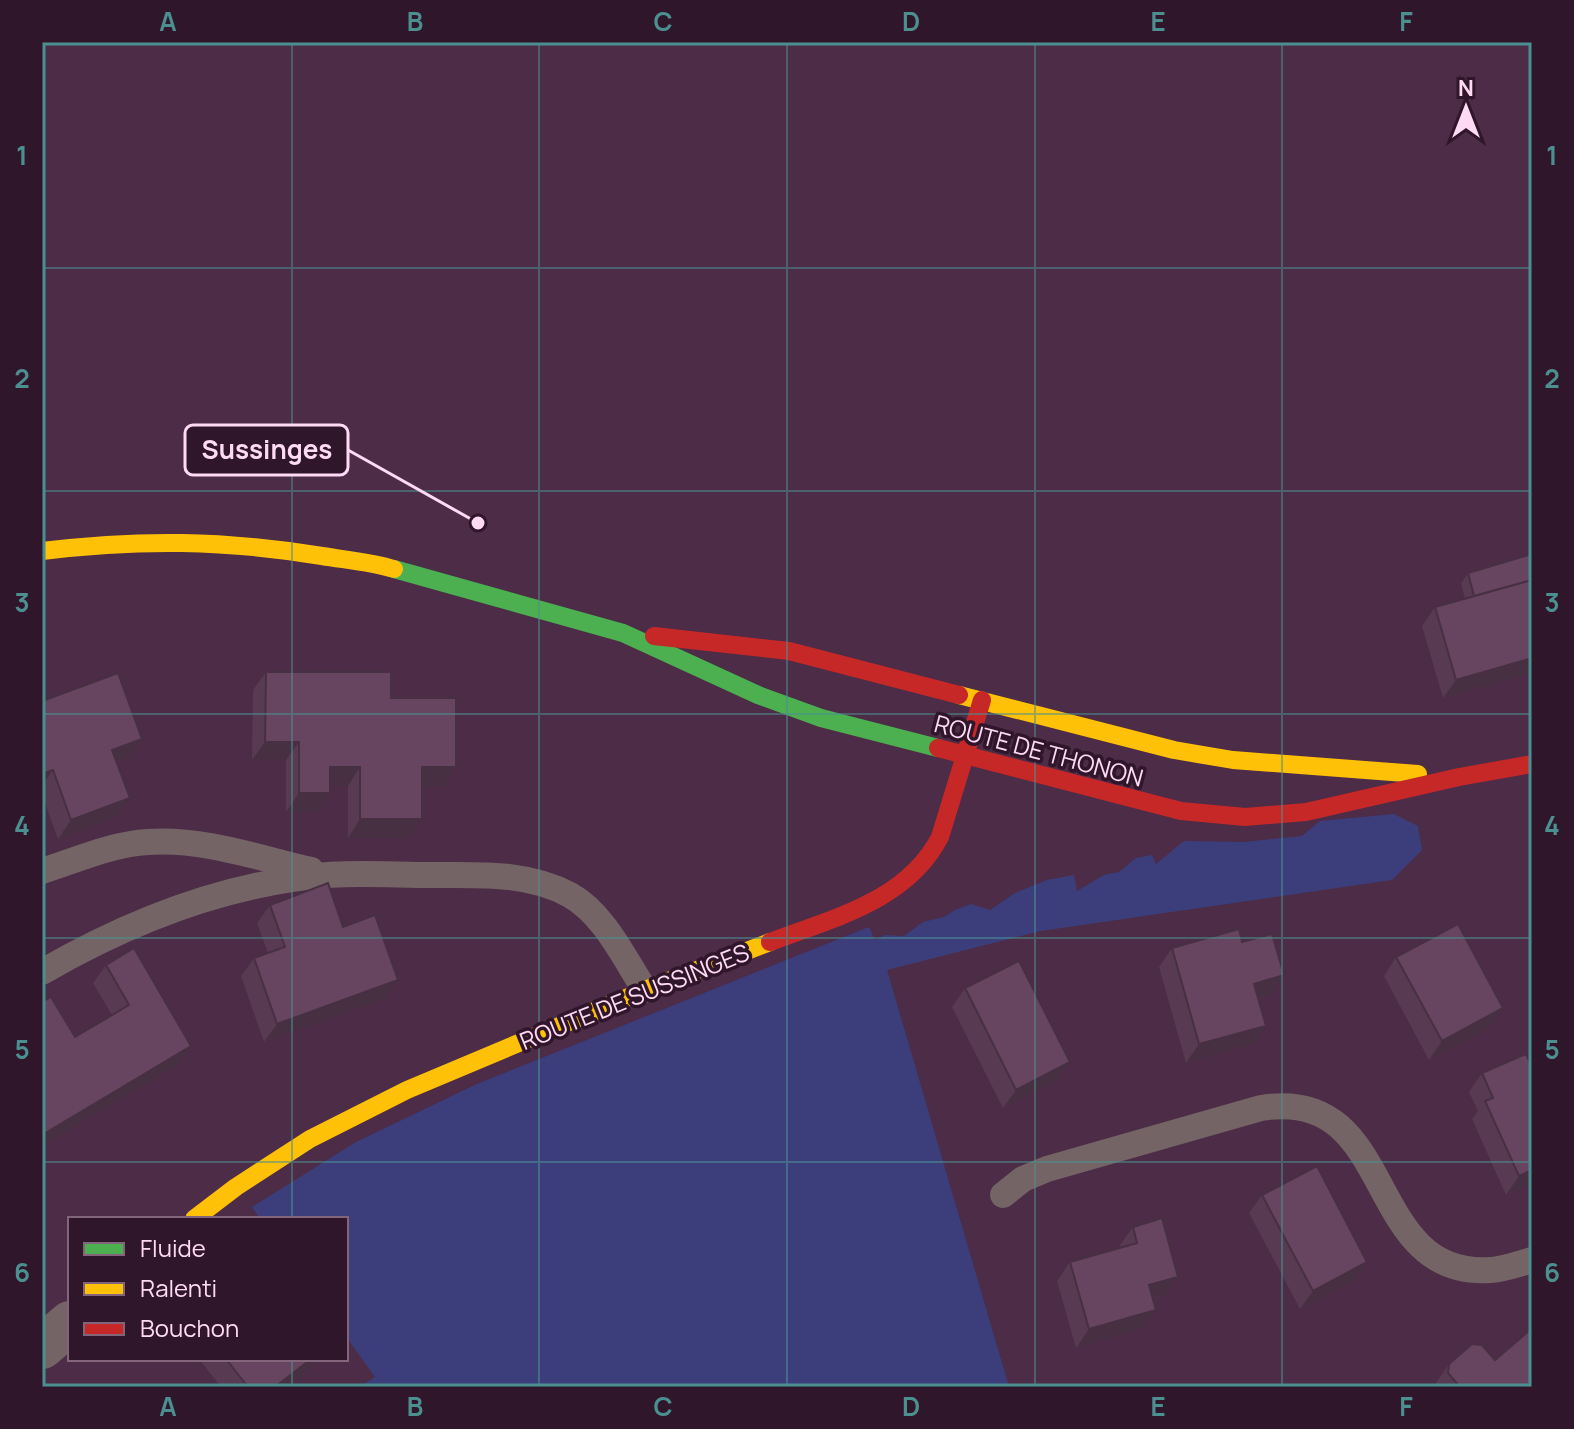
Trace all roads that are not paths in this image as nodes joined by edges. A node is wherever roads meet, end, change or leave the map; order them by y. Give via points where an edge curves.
1 (42, 551) edge
2 (623, 633) junction
3 (982, 700) junction
4 (966, 755) junction
5 (1532, 764) edge
6 (1459, 777) junction
7 (42, 871) edge
8 (330, 875) junction
9 (42, 972) edge
10 (645, 990) junction
11 (1003, 1195) dead end
12 (197, 1217) edge
13 (1532, 1260) edge
14 (68, 1325) edge
15 (42, 1347) edge

1 - 2 main road, ROUTE DE THONON via 192,541 306,552 384,566
2 - 3 main road, ROUTE DE THONON via 789,651
2 - 4 main road, ROUTE DE THONON via 788,707
3 - 4 main road, ROUTE DE SUSSINGES
3 - 6 main road, ROUTE DE THONON via 1233,760
4 - 6 main road, ROUTE DE THONON via 1181,811 1245,817 1329,808
4 - 10 main road, ROUTE DE SUSSINGES via 940,837 929,858 902,884 864,906
5 - 6 main road, ROUTE DE THONON
7 - 8 lane via 116,847 172,841
8 - 9 lane via 237,890 188,906 127,929
8 - 10 lane via 497,875 546,884 586,906
10 - 12 main road, ROUTE DE SUSSINGES via 341,1122
11 - 13 lane via 1047,1169 1284,1104 1328,1116 1346,1131 1398,1219 1428,1253 1469,1269 1492,1270
14 - 15 street

